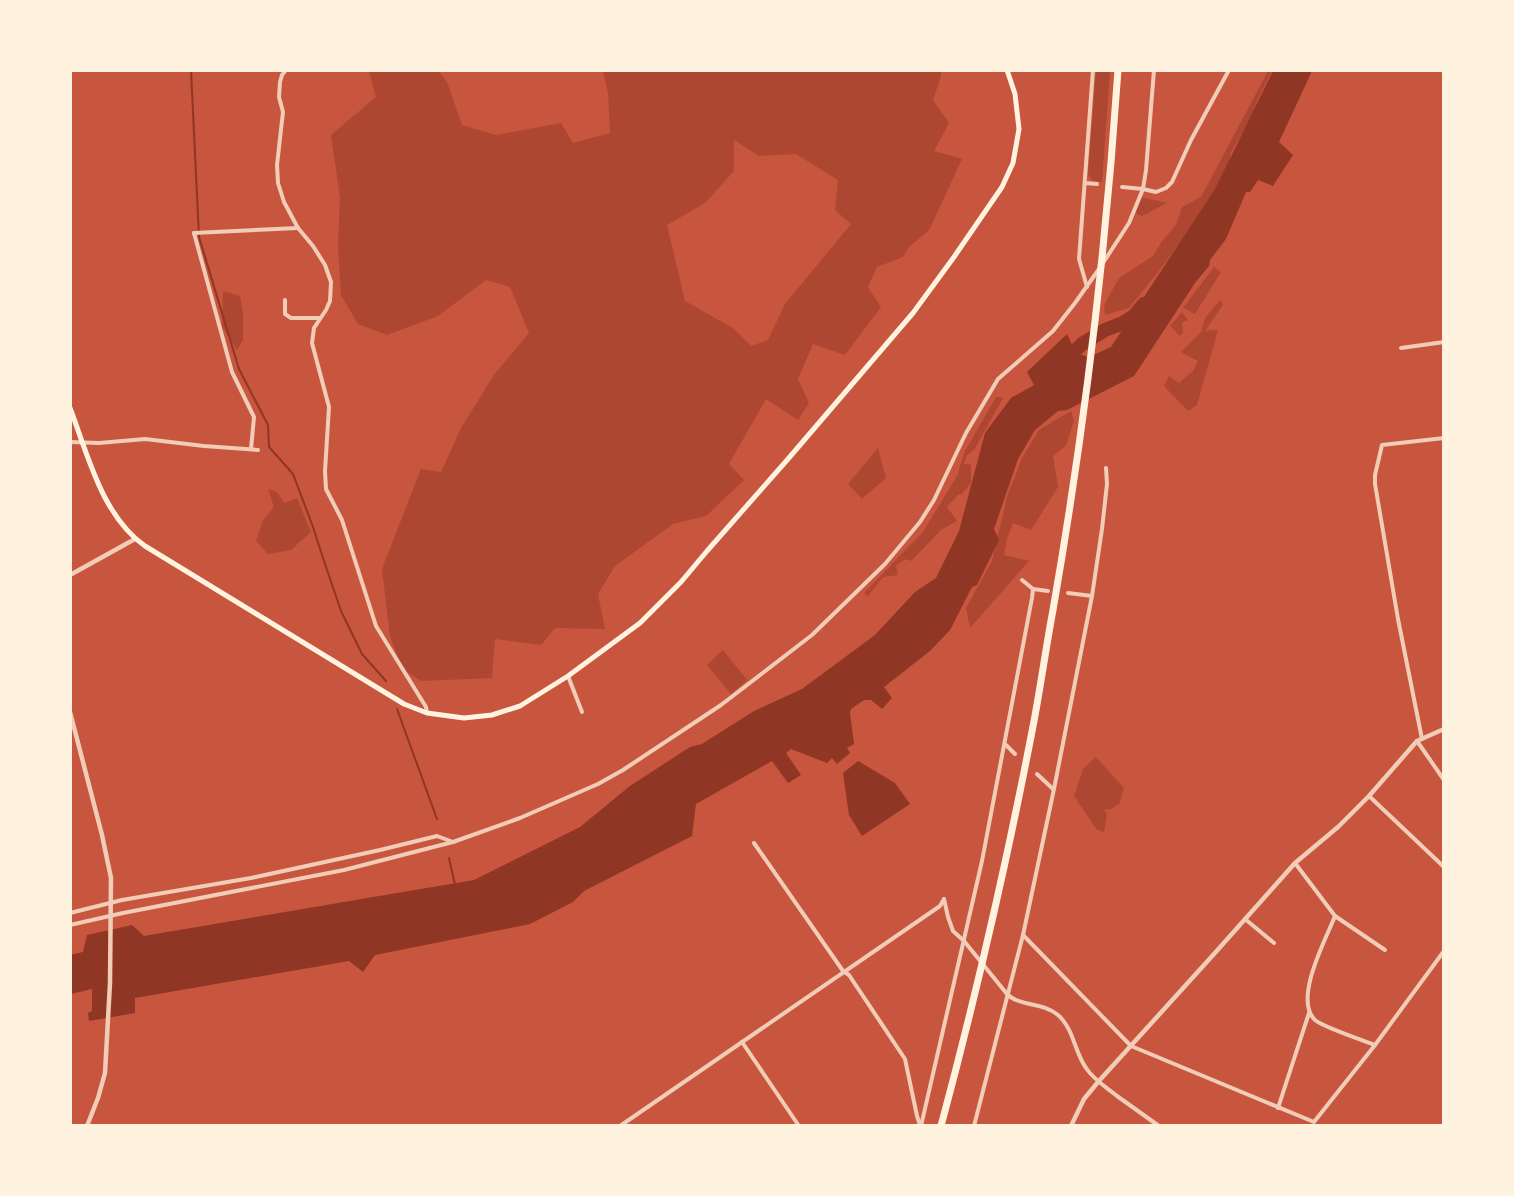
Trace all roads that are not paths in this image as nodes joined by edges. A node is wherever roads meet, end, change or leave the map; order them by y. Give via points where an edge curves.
1 (286, 70) edge
2 (1007, 70) edge
3 (1093, 70) edge
4 (1118, 70) edge
5 (1154, 70) edge
6 (1229, 70) edge
7 (1085, 183) junction
8 (1097, 184) dead end
9 (1122, 187) dead end
10 (1143, 189) junction
11 (298, 228) junction
12 (1087, 288) junction
13 (285, 300) dead end
14 (321, 318) junction
15 (1443, 342) edge
16 (1401, 348) dead end
17 (70, 408) edge
18 (1443, 438) edge
19 (70, 442) edge
20 (83, 443) junction
21 (251, 449) junction
22 (258, 450) dead end
23 (1106, 468) dead end
24 (135, 539) junction
25 (71, 574) edge
26 (1022, 580) dead end
27 (1033, 589) junction
28 (1048, 591) dead end
29 (1068, 593) dead end
30 (1092, 596) junction
31 (568, 676) junction
32 (70, 712) edge
33 (582, 712) dead end
34 (427, 713) junction
35 (1443, 729) edge
36 (1419, 740) junction
37 (1005, 745) junction
38 (1015, 754) dead end
39 (1037, 774) dead end
40 (1443, 780) edge
41 (1054, 789) junction
42 (1369, 796) junction
43 (453, 842) junction
44 (754, 843) dead end
45 (1294, 863) junction
46 (1443, 867) edge
47 (70, 913) edge
48 (1335, 916) junction
49 (1245, 919) junction
50 (70, 926) edge
51 (1023, 935) junction
52 (964, 941) junction
53 (1274, 944) dead end
54 (1385, 950) dead end
55 (1443, 951) edge
56 (843, 971) junction
57 (1007, 994) junction
58 (1310, 1013) junction
59 (741, 1042) junction
60 (1375, 1045) junction
61 (1131, 1046) junction
62 (1098, 1082) junction
63 (1278, 1108) junction
64 (87, 1125) edge
65 (620, 1125) edge
66 (799, 1125) edge
67 (941, 1125) edge
68 (974, 1125) edge
69 (1071, 1125) edge
70 (1160, 1125) edge

1 - 11 street via 280,82 283,112 278,183
2 - 31 main road via 1015,94 1019,129 1013,163 1002,187 929,292 681,582 640,623
3 - 7 street
4 - 67 highway via 1104,241 1065,544 1015,815
5 - 10 street
6 - 10 street via 1172,182 1156,192
7 - 8 street
7 - 12 street via 1078,259
9 - 10 street
10 - 12 street via 1129,223
11 - 14 street via 325,265 331,282 330,301
11 - 21 street via 194,233 232,372 254,417
12 - 43 street via 1053,331 998,379 920,522 885,564 812,635 721,705 623,770 520,818
13 - 14 street via 285,314 291,318
14 - 34 street via 314,328 312,343 329,407 326,489 342,520 376,626
15 - 16 street
17 - 20 main road
18 - 36 street via 1382,445 1374,484
19 - 20 street
20 - 21 street via 145,439
20 - 24 main road via 104,497
21 - 22 street
23 - 30 street
24 - 25 street
24 - 34 main road via 404,704
26 - 27 street
27 - 28 street
27 - 37 street
29 - 30 street
30 - 41 street
31 - 33 street
31 - 34 main road via 520,706 492,715 464,718
32 - 64 street via 109,863 112,895 105,1073
35 - 36 street
36 - 40 street
36 - 42 street
37 - 38 street
37 - 52 street
39 - 41 street
41 - 51 street
42 - 45 street
42 - 46 street
43 - 47 street via 437,836
43 - 50 street via 344,870
44 - 56 street
45 - 48 street
45 - 49 street
48 - 54 street
48 - 58 street via 1310,977
49 - 53 street
49 - 61 street
51 - 57 street
51 - 61 street
52 - 56 street via 953,931 944,899 940,906
52 - 56 street via 921,1125 905,1059
52 - 57 street
55 - 60 street
56 - 59 street
57 - 62 street via 1049,1008 1060,1016 1086,1068
57 - 68 street
58 - 60 street via 1317,1021
58 - 63 street
59 - 65 street
59 - 66 street
60 - 63 street via 1314,1122
61 - 62 street
61 - 63 street
62 - 69 street
62 - 70 street

